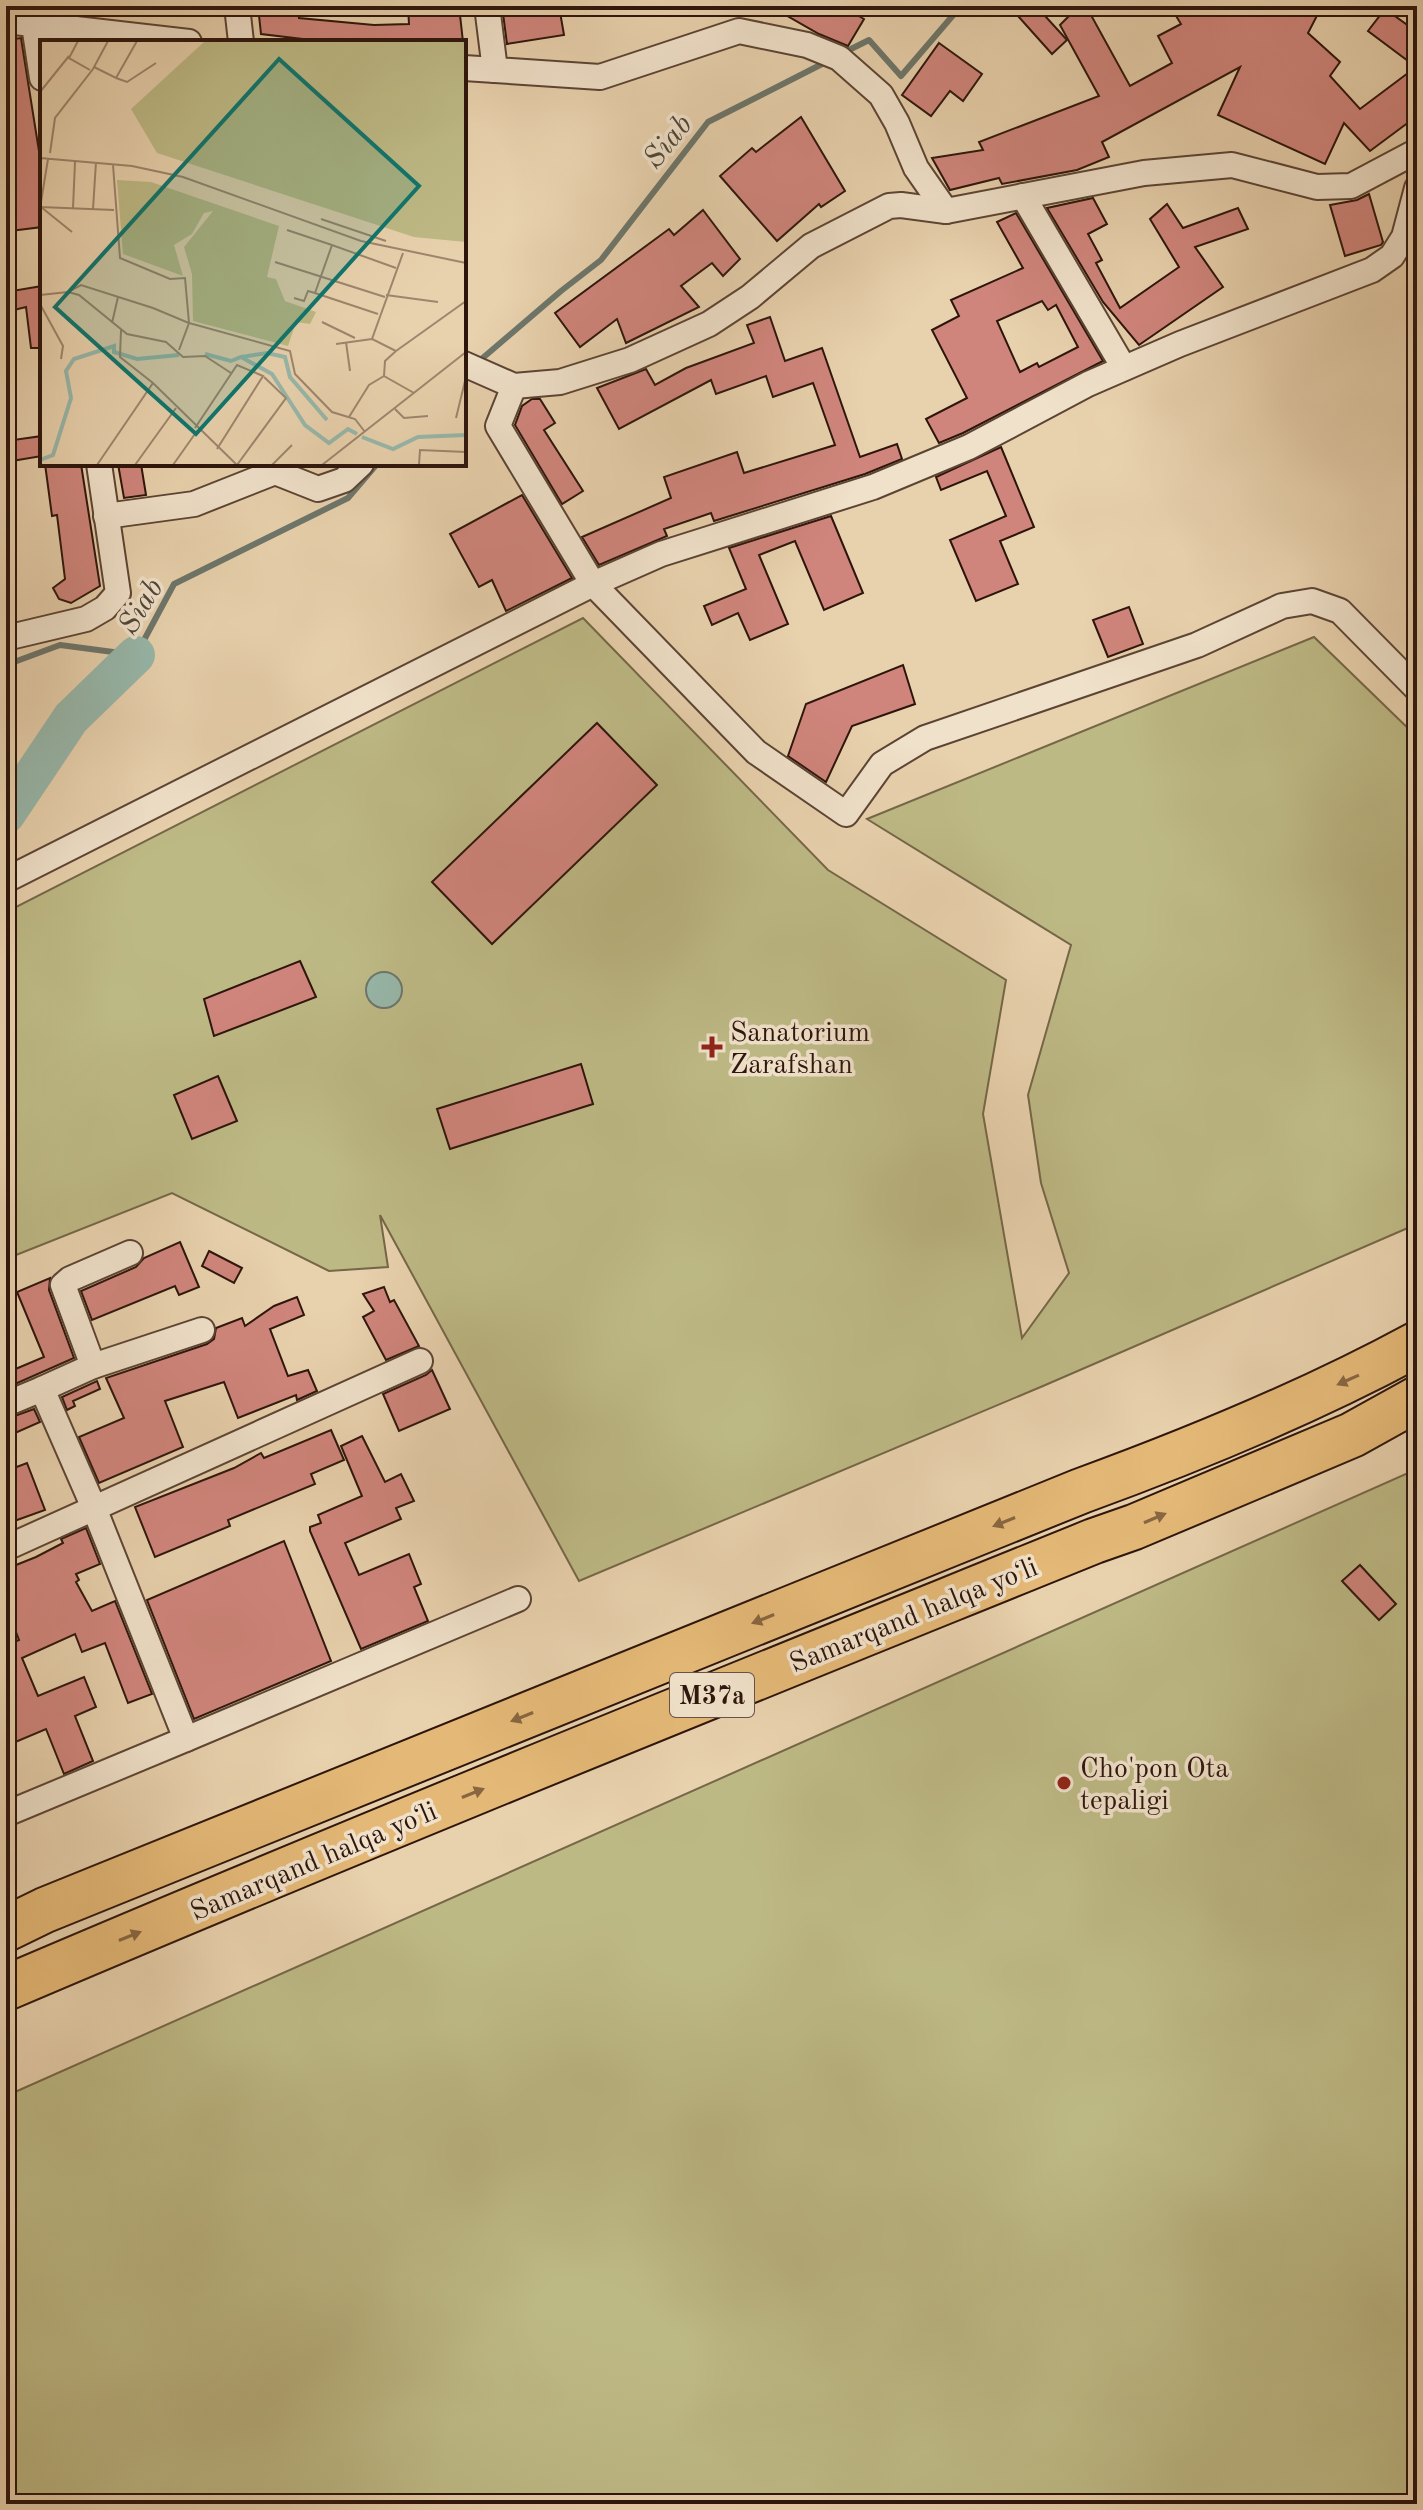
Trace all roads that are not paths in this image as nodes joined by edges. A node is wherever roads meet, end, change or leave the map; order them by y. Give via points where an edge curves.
1 (237, 6) edge
2 (487, 6) edge
3 (6, 21) edge
4 (34, 25) junction
5 (171, 40) edge
6 (241, 40) edge
7 (40, 65) edge
8 (466, 68) edge
9 (495, 70) junction
10 (1417, 151) edge
11 (1417, 188) edge
12 (1023, 196) junction
13 (946, 211) junction
14 (466, 364) edge
15 (1124, 368) junction
16 (503, 382) junction
17 (99, 466) edge
18 (359, 466) edge
19 (106, 516) junction
20 (593, 584) junction
21 (6, 638) edge
22 (1417, 689) edge
23 (6, 880) edge
24 (130, 1253) dead end
25 (202, 1330) dead end
26 (1417, 1344) edge
27 (420, 1361) dead end
28 (93, 1366) junction
29 (42, 1389) junction
30 (1417, 1399) edge
31 (6, 1404) edge
32 (1081, 1491) junction
33 (94, 1508) junction
34 (1094, 1541) junction
35 (6, 1548) edge
36 (518, 1599) dead end
37 (186, 1739) junction
38 (6, 1814) edge
39 (45, 1910) junction
40 (6, 1929) edge
41 (63, 1964) junction
42 (6, 1988) edge

1 - 6 street
2 - 9 street
3 - 4 street
4 - 5 street
4 - 7 street
8 - 9 street
9 - 13 street via 600,77 739,31 807,45 830,54 881,95 916,168
10 - 12 street via 1351,186 1317,187 1232,165 1144,173
11 - 15 street via 1404,237 1392,256 1372,270
12 - 13 street
12 - 15 street
13 - 16 street via 889,206 811,246 709,324 630,360 560,382
14 - 16 street
15 - 20 street via 969,447 873,487 661,554
16 - 20 street via 498,426
17 - 19 street
18 - 19 street via 344,480 318,489 275,472 194,504
19 - 21 street via 118,593 112,601 86,619
20 - 22 street via 756,752 846,814 882,764 925,738 1197,645 1282,606 1312,601 1340,611
20 - 23 street
24 - 28 street via 63,1285
25 - 28 street
26 -> 32 highway, Samarqand halqa yoʻli / M37a via 1187,1451
27 - 33 street
28 - 29 street
29 - 31 street
29 - 33 street
34 -> 30 highway, Samarqand halqa yoʻli / M37a via 1352,1435
32 - 34 highway via 1064,1506 1063,1525 1075,1538
32 -> 39 highway, Samarqand halqa yoʻli / M37a
33 - 35 street
33 - 37 street
41 -> 34 highway, Samarqand halqa yoʻli / M37a
36 - 37 street
37 - 38 street
39 - 40 highway, Samarqand halqa yoʻli / M37a
39 - 41 highway via 69,1910 85,1925 84,1947
41 - 42 highway, Samarqand halqa yoʻli / M37a

